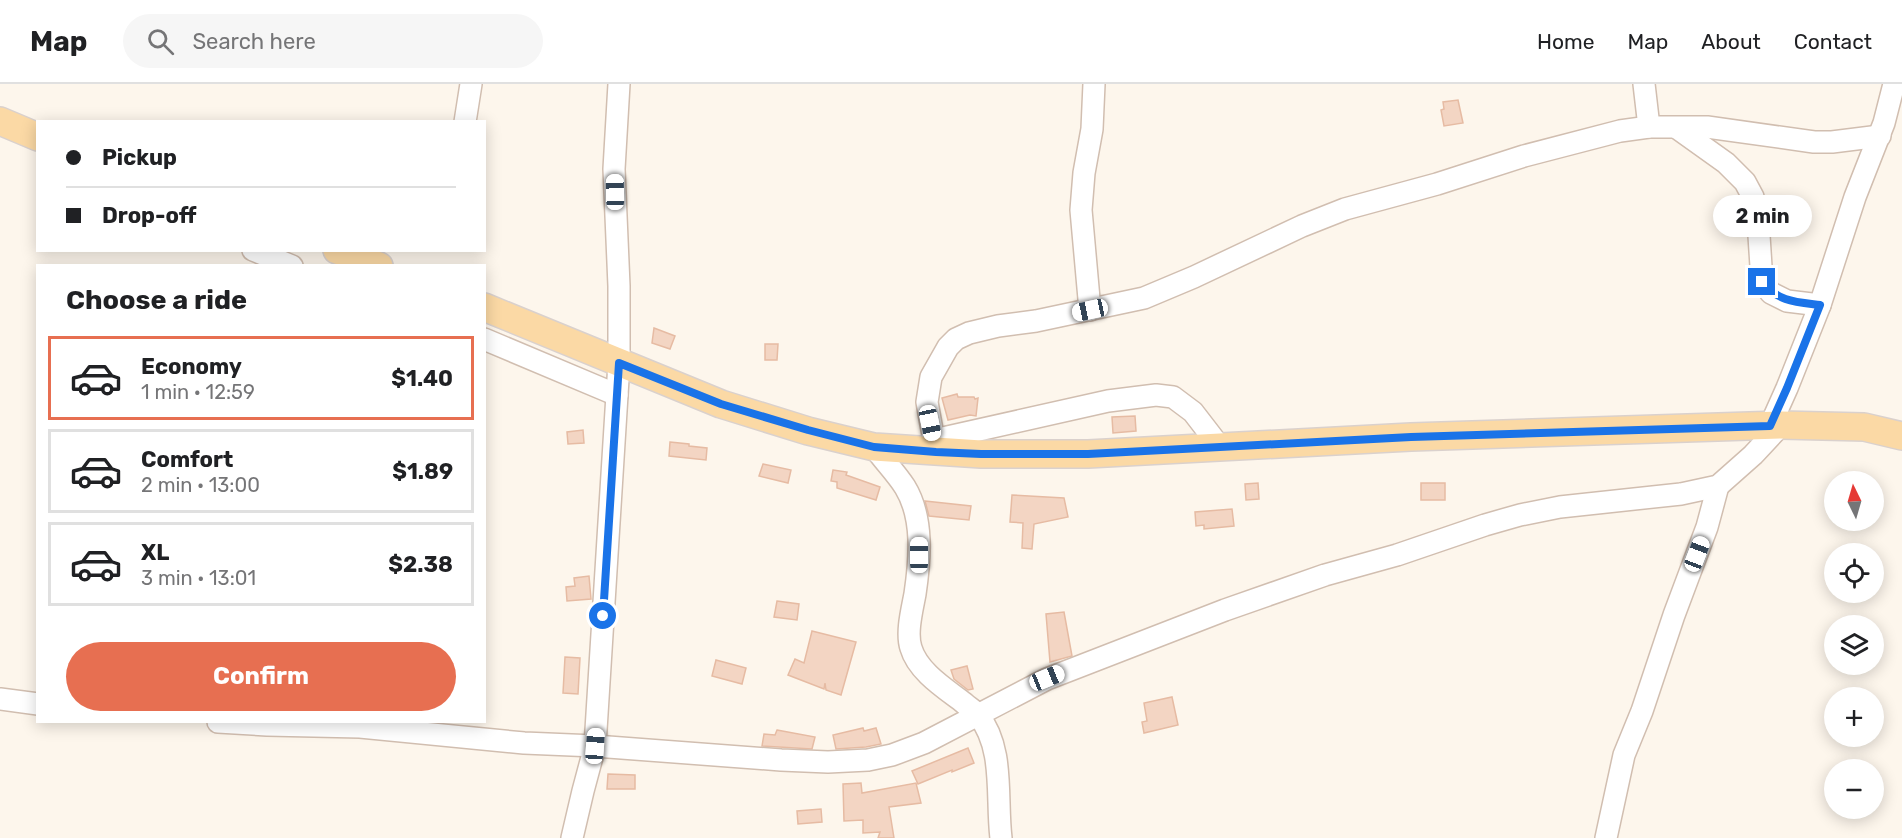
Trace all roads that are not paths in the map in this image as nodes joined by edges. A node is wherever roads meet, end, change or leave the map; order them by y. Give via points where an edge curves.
1 (471, 84) edge
2 (619, 84) edge
3 (1094, 84) edge
4 (1644, 84) edge
5 (1894, 84) edge
6 (465, 120) edge
7 (0, 121) edge
8 (1649, 127) junction
9 (1677, 128) junction
10 (36, 136) edge
11 (1880, 136) junction
12 (258, 252) edge
13 (342, 252) edge
14 (287, 264) edge
15 (374, 264) edge
16 (1820, 305) junction
17 (486, 308) edge
18 (1090, 310) junction
19 (486, 340) edge
20 (619, 363) junction
21 (617, 395) junction
22 (1775, 425) junction
23 (1902, 436) edge
24 (935, 446) junction
25 (874, 447) junction
26 (1220, 447) junction
27 (1718, 486) junction
28 (0, 699) edge
29 (36, 704) edge
30 (978, 714) junction
31 (234, 723) edge
32 (595, 746) junction
33 (573, 838) edge
34 (1001, 838) edge
35 (1606, 838) edge

1 - 6 street
2 - 20 street via 614,169
3 - 18 street via 1081,210
4 - 8 street
5 - 11 street
7 - 10 main road
8 - 9 street
8 - 18 street via 1524,156 1345,209 1144,298
9 - 11 street via 1707,127 1815,142
9 - 16 street via 1726,163 1745,182 1758,220 1762,282 1771,293 1787,301
11 - 16 street via 1855,197
12 - 14 street
13 - 15 main road
16 - 22 street
17 - 20 main road
18 - 24 street via 998,326 956,339 935,367 928,389
19 - 21 street
20 - 21 street
20 - 25 main road via 721,404
21 - 32 street
22 - 23 main road via 1864,427
22 - 26 main road
22 - 27 street via 1753,455
24 - 25 main road
24 - 26 main road via 981,454 1088,454
24 - 26 street via 1108,401 1156,395 1173,397 1193,412
25 - 30 street via 904,487 916,518 919,568 910,647 923,668
27 - 30 street via 1681,494 1560,507 1485,525 1225,610 1047,678
27 - 35 street via 1707,527 1624,755
28 - 29 street
30 - 32 street via 924,743 868,760 781,760
30 - 34 street via 996,757
31 - 32 street via 360,727
32 - 33 street

